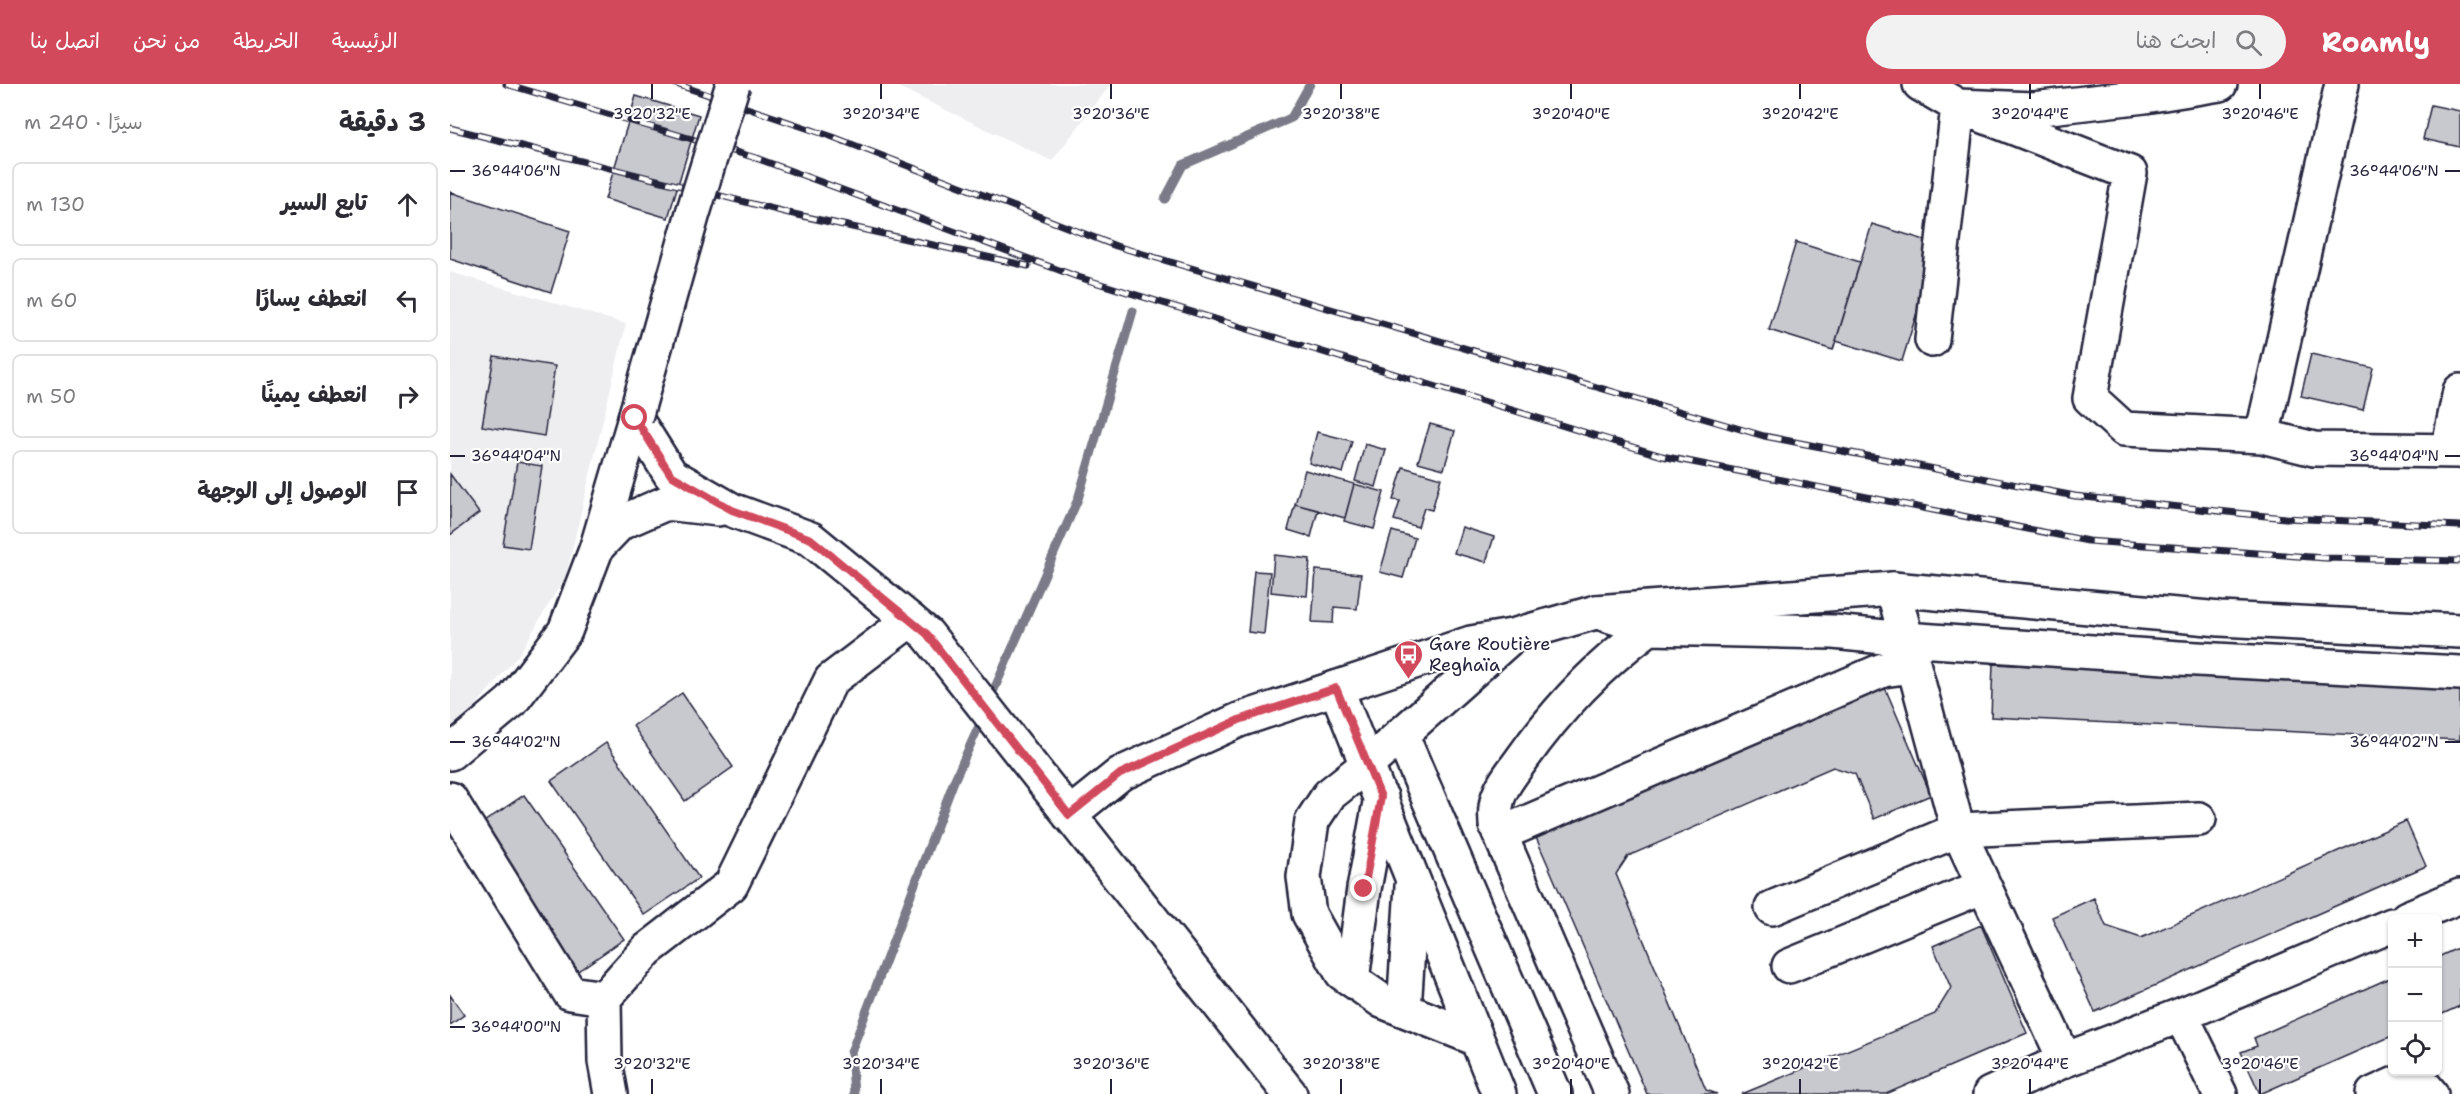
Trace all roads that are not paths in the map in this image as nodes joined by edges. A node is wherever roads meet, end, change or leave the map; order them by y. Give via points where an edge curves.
1 (733, 84) edge
2 (1920, 84) edge
3 (2220, 84) edge
4 (2342, 84) edge
5 (1958, 106) junction
6 (1932, 340) dead end
7 (2460, 391) edge
8 (635, 418) junction
9 (2262, 436) junction
10 (2454, 451) edge
11 (732, 510) junction
12 (597, 547) junction
13 (1893, 589) junction
14 (1596, 612) junction
15 (918, 627) junction
16 (1649, 628) junction
17 (2460, 631) edge
18 (1512, 636) junction
19 (1909, 653) junction
20 (2460, 673) edge
21 (1336, 688) junction
22 (1401, 734) junction
23 (450, 753) edge
24 (1368, 764) junction
25 (1381, 797) junction
26 (450, 799) edge
27 (1069, 815) junction
28 (2199, 819) dead end
29 (1958, 830) junction
30 (1500, 834) junction
31 (1413, 876) junction
32 (1984, 886) junction
33 (2460, 896) edge
34 (1772, 908) dead end
35 (2417, 914) edge
36 (2388, 927) edge
37 (1789, 966) dead end
38 (1352, 980) junction
39 (604, 998) junction
40 (1404, 1010) junction
41 (2181, 1016) junction
42 (1477, 1039) junction
43 (2065, 1060) junction
44 (1497, 1091) edge
45 (611, 1094) edge
46 (1290, 1094) edge
47 (1555, 1094) edge
48 (1612, 1094) edge
49 (1990, 1094) edge
50 (2220, 1094) edge
51 (2373, 1094) edge
52 (2431, 1094) edge

1 - 8 street, bridge
2 - 5 street
3 - 5 street via 2033,109
4 - 9 street
5 - 6 street
5 - 9 street via 2130,173 2090,398 2124,429
7 - 10 street
8 - 11 street via 671,475
8 - 12 street
9 - 10 street via 2314,449
11 - 12 street via 666,503 620,523
11 - 15 street via 811,539
12 - 23 street via 565,631 512,701
13 - 14 street
13 - 17 street via 2220,619
13 - 19 street
14 - 16 street
14 - 18 street
15 - 27 street
15 - 39 street via 831,680 730,885 647,950
16 - 19 street via 1833,632
16 - 30 street via 1583,682 1535,741 1505,783 1496,806
18 - 21 street via 1471,643
18 - 22 street
19 - 20 street
19 - 29 street
19 - 30 street via 1883,670
21 - 24 street
21 - 27 street via 1239,720 1120,774
22 - 24 street
22 - 47 street
24 - 25 street
24 - 38 street via 1329,795 1312,821 1304,877 1309,914 1342,973
25 - 31 street
25 - 38 street
26 - 39 street via 570,993
27 - 46 street
28 - 29 street
29 - 32 street
29 - 34 street
30 - 48 street
31 - 40 street
31 - 42 street
32 - 37 street
32 - 43 street
33 - 35 street
36 - 41 street
38 - 40 street via 1382,1001
39 - 45 street via 605,1061
40 - 42 street
41 - 43 street
41 - 50 street
42 - 44 street
43 - 49 street
51 - 52 street via 2404,1080 2421,1082

